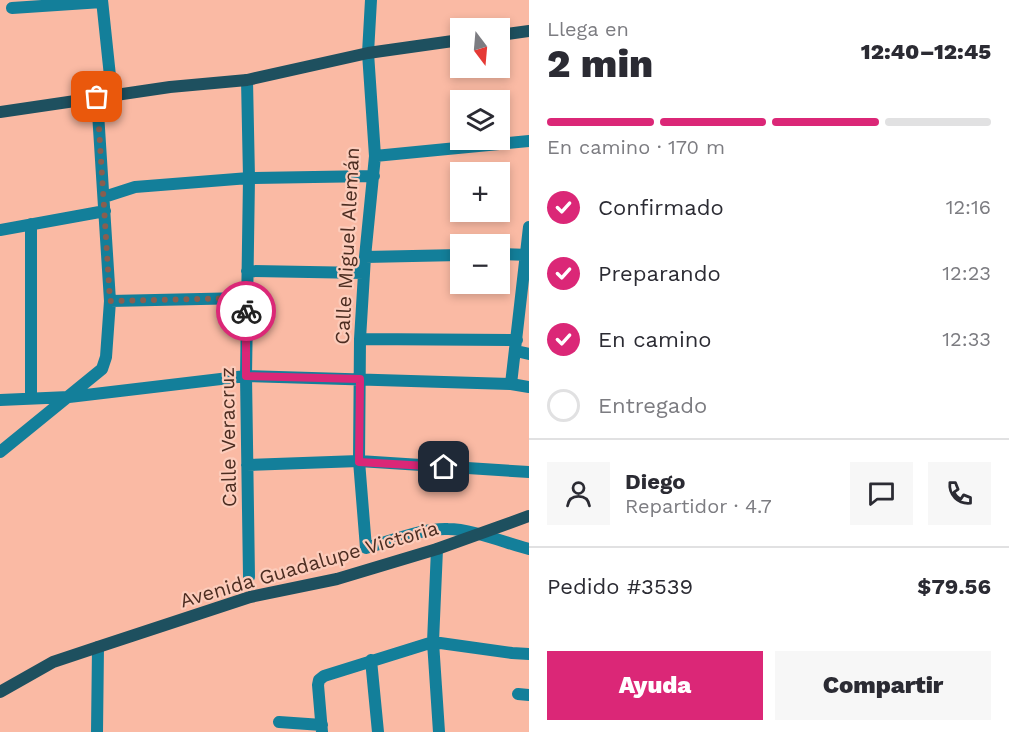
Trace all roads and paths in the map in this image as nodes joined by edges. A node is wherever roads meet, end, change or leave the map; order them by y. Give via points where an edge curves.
1 (371, 0) edge
2 (102, 1) edge
3 (12, 8) dead end
4 (529, 31) edge
5 (510, 34) edge
6 (450, 41) edge
7 (368, 53) junction
8 (247, 80) junction
9 (112, 95) junction
10 (97, 97) junction
11 (0, 112) edge
12 (529, 141) edge
13 (375, 156) junction
14 (374, 176) junction
15 (249, 178) junction
16 (104, 197) junction
17 (105, 212) junction
18 (31, 224) junction
19 (529, 227) edge
20 (0, 230) edge
21 (510, 254) edge
22 (527, 254) edge
23 (450, 255) edge
24 (365, 257) junction
25 (247, 271) junction
26 (364, 273) junction
27 (246, 298) junction
28 (110, 301) junction
29 (360, 339) junction
30 (516, 346) junction
31 (529, 354) edge
32 (246, 376) junction
33 (360, 379) junction
34 (511, 384) junction
35 (529, 387) edge
36 (69, 397) junction
37 (31, 398) junction
38 (0, 400) edge
39 (0, 452) edge
40 (359, 462) junction
41 (248, 465) junction
42 (529, 472) edge
43 (529, 516) edge
44 (477, 535) junction
45 (437, 549) junction
46 (529, 549) edge
47 (249, 577) dead end
48 (433, 642) junction
49 (98, 647) junction
50 (529, 654) edge
51 (371, 660) junction
52 (13, 685) junction
53 (0, 688) edge
54 (0, 693) edge
55 (279, 722) dead end
56 (322, 729) edge
57 (97, 732) edge
58 (378, 732) edge
59 (439, 732) edge

1 - 7 street, Calle Miguel Alemán
2 - 3 street
2 - 9 street
4 - 5 street
6 - 7 street
7 - 8 street
7 - 13 street, Calle Miguel Alemán
8 - 9 street
8 - 15 street, Calle Veracruz
9 - 10 street
10 - 11 street
10 - 16 street
12 - 13 street
13 - 14 street, Calle Miguel Alemán
14 - 15 street
14 - 24 street, Calle Miguel Alemán
15 - 16 street via 135,187
15 - 25 street, Calle Veracruz
16 - 17 street
17 - 18 street
17 - 28 street
18 - 20 street
18 - 37 street
19 - 22 street
21 - 22 street
22 - 30 street
23 - 24 street
24 - 26 street, Calle Miguel Alemán
25 - 26 street
25 - 27 street, Calle Veracruz
26 - 29 street, Calle Miguel Alemán
27 - 28 street
27 - 32 street, Calle Veracruz
28 - 36 street via 102,369
29 - 30 street
29 - 33 street, Calle Miguel Alemán
30 - 31 street
30 - 34 street
32 - 33 street
32 - 36 street
32 - 41 street, Calle Veracruz
33 - 34 street
33 - 40 street, Calle Miguel Alemán
34 - 35 street
36 - 37 street
36 - 39 street
37 - 38 street
40 - 41 street
40 - 42 street
40 - 44 street, Calle Miguel Alemán via 366,548 447,529
41 - 47 street, Calle Veracruz
43 - 44 street, Avenida Guadalupe Victoria
44 - 45 street, Avenida Guadalupe Victoria
44 - 46 street
45 - 48 street
45 - 49 street, Avenida Guadalupe Victoria via 337,579 250,597
48 - 50 street
48 - 51 street
48 - 59 street
49 - 52 street, Avenida Guadalupe Victoria via 53,662
49 - 57 street
51 - 56 street via 319,680
51 - 58 street
52 - 53 street
52 - 54 street, Avenida Guadalupe Victoria
55 - 56 street

